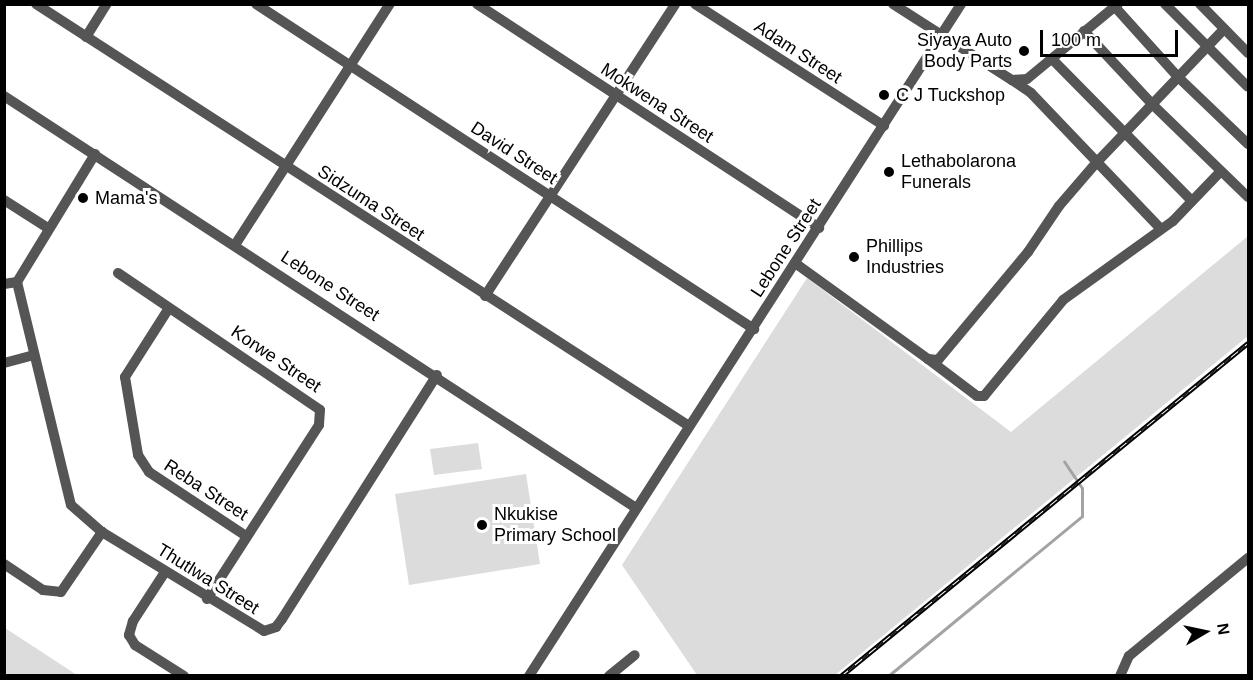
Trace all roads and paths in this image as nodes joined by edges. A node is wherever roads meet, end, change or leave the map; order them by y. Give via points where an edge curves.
1 (36, 4) edge
2 (107, 4) edge
3 (256, 4) edge
4 (390, 4) edge
5 (477, 4) edge
6 (675, 4) edge
7 (695, 4) edge
8 (893, 4) edge
9 (961, 4) edge
10 (1165, 4) edge
11 (1200, 4) edge
12 (1116, 6) edge
13 (1224, 29) junction
14 (1084, 31) junction
15 (941, 36) junction
16 (86, 37) junction
17 (1206, 48) junction
18 (1248, 53) edge
19 (1052, 58) junction
20 (350, 66) junction
21 (1178, 77) junction
22 (1012, 80) junction
23 (1248, 87) edge
24 (4, 96) edge
25 (615, 96) junction
26 (1152, 104) junction
27 (884, 126) junction
28 (1125, 133) junction
29 (1248, 144) edge
30 (95, 154) junction
31 (1097, 162) junction
32 (284, 167) junction
33 (1220, 172) junction
34 (551, 196) junction
35 (1248, 197) edge
36 (4, 200) edge
37 (1192, 201) junction
38 (48, 228) junction
39 (819, 228) junction
40 (1160, 228) junction
41 (235, 244) junction
42 (795, 263) junction
43 (118, 273) dead end
44 (16, 282) junction
45 (4, 285) edge
46 (485, 296) junction
47 (169, 308) junction
48 (754, 329) junction
49 (34, 355) junction
50 (928, 359) junction
51 (4, 363) edge
52 (437, 375) junction
53 (689, 426) junction
54 (636, 508) junction
55 (102, 532) junction
56 (246, 536) junction
57 (1248, 558) edge
58 (4, 564) edge
59 (165, 572) junction
60 (207, 599) junction
61 (634, 655) dead end
62 (184, 675) edge
63 (529, 675) edge
64 (609, 675) edge
65 (1120, 675) edge

1 - 16 street, Sidzuma Street
2 - 16 street
3 - 20 street, David Street
4 - 20 street
5 - 25 street, Mokwena Street
6 - 25 street
7 - 27 street, Adam Street
8 - 15 street
9 - 15 street, Lebone Street
10 - 17 street
11 - 13 street
12 - 14 street
12 - 21 street
13 - 17 street
13 - 18 street
14 - 19 street
14 - 26 street
15 - 22 street
15 - 27 street, Lebone Street
16 - 32 street, Sidzuma Street
17 - 21 street
17 - 23 street
19 - 22 street via 1027,79
19 - 28 street
20 - 32 street
20 - 34 street, David Street
21 - 26 street
21 - 29 street
22 - 31 street via 1030,93
24 - 30 street, Lebone Street
25 - 34 street
25 - 39 street, Mokwena Street
26 - 28 street
26 - 33 street
27 - 39 street, Lebone Street
28 - 31 street
28 - 37 street
30 - 38 street
30 - 41 street, Lebone Street
31 - 40 street
31 - 50 street via 943,356
32 - 41 street
32 - 46 street, Sidzuma Street
33 - 35 street
33 - 37 street
34 - 46 street
34 - 48 street, David Street
36 - 38 street
37 - 40 street via 1173,221
38 - 44 street
39 - 42 street, Lebone Street
40 - 50 street via 1063,300 984,396 977,396
41 - 52 street, Lebone Street
42 - 48 street, Lebone Street
42 - 50 street
43 - 47 street, Korwe Street
44 - 45 street
44 - 49 street, Thutlwa Street
46 - 53 street, Sidzuma Street
47 - 56 street, Reba Street via 124,377 138,455 149,472
47 - 56 street, Korwe Street via 320,411 319,425
48 - 53 street, Lebone Street
49 - 51 street
49 - 55 street, Thutlwa Street via 71,506
52 - 54 street, Lebone Street
52 - 60 street, Thutlwa Street via 276,627 257,629
53 - 54 street, Lebone Street
54 - 63 street, Lebone Street
55 - 58 street via 61,592 43,590
55 - 59 street, Thutlwa Street
56 - 60 street, Korwe Street
57 - 65 street via 1129,656
59 - 60 street, Thutlwa Street
59 - 62 street via 133,621 129,635 135,645
61 - 64 street

